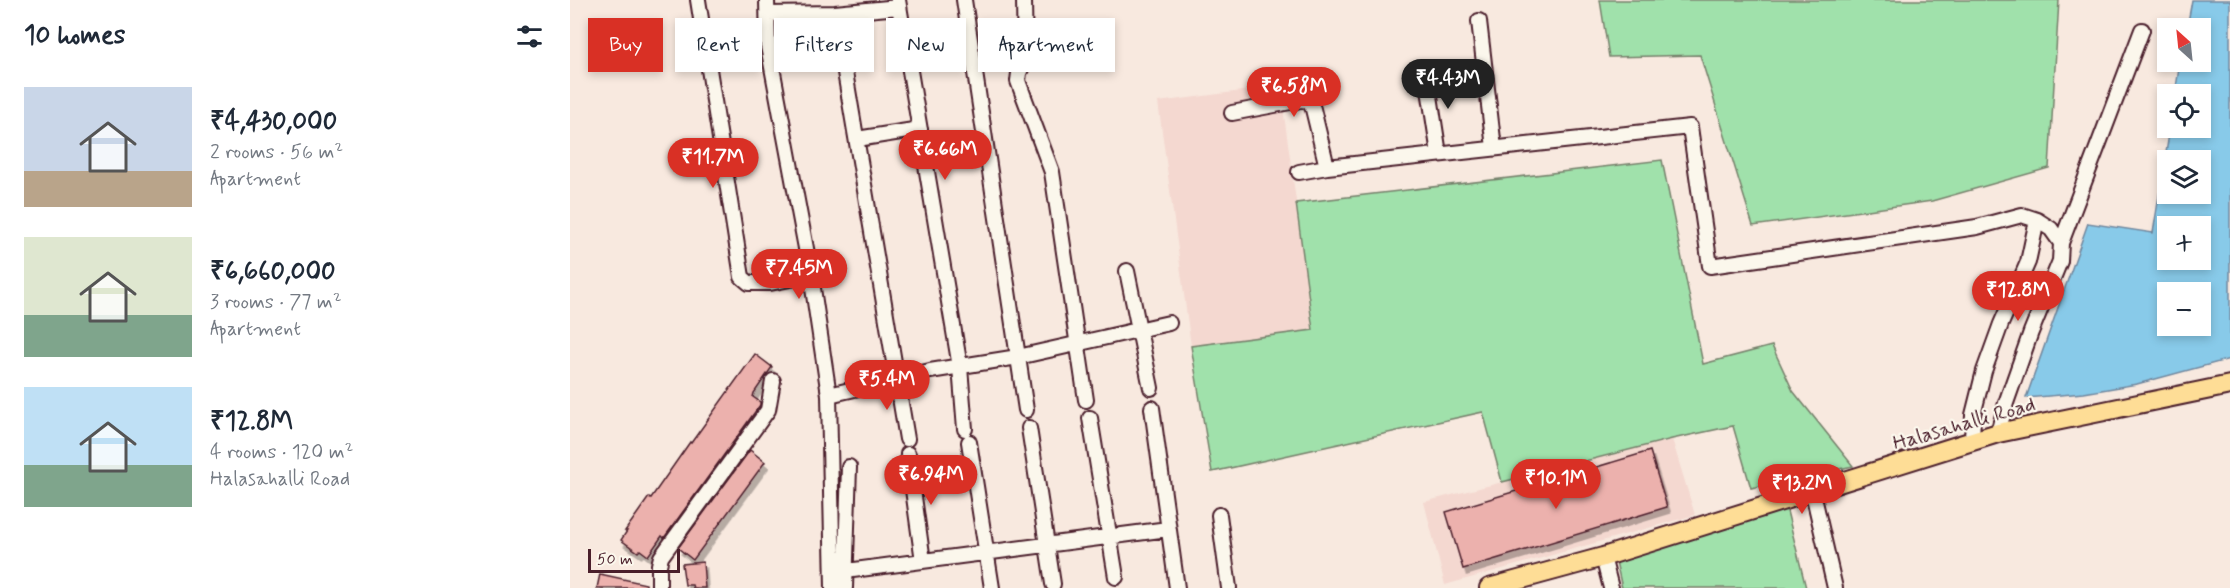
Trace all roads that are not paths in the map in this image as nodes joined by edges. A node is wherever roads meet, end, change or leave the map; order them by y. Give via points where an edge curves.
1 (698, 0) edge
2 (964, 0) edge
3 (1024, 0) edge
4 (899, 4) edge
5 (768, 7) edge
6 (835, 13) junction
7 (1479, 21) dead end
8 (2142, 30) dead end
9 (1426, 70) dead end
10 (1232, 113) dead end
11 (920, 129) junction
12 (857, 139) junction
13 (1494, 148) junction
14 (1439, 154) junction
15 (1327, 167) junction
16 (1299, 172) dead end
17 (2037, 220) junction
18 (2061, 243) junction
19 (1127, 271) dead end
20 (811, 275) junction
21 (1169, 323) dead end
22 (1139, 329) junction
23 (1079, 342) junction
24 (1018, 357) junction
25 (960, 367) junction
26 (897, 379) junction
27 (773, 381) dead end
28 (2230, 385) edge
29 (1151, 388) dead end
30 (829, 395) junction
31 (1086, 400) dead end
32 (1152, 408) dead end
33 (1026, 410) dead end
34 (1090, 418) dead end
35 (1029, 428) dead end
36 (1998, 433) junction
37 (907, 439) dead end
38 (1972, 441) junction
39 (908, 454) dead end
40 (849, 467) dead end
41 (1813, 493) junction
42 (1219, 515) dead end
43 (1168, 528) junction
44 (1109, 536) junction
45 (1047, 545) junction
46 (986, 553) junction
47 (1603, 557) junction
48 (923, 561) junction
49 (846, 572) junction
50 (1116, 577) dead end
51 (1053, 585) dead end
52 (659, 588) edge
53 (832, 588) edge
54 (845, 588) edge
55 (992, 588) edge
56 (1177, 588) edge
57 (1229, 588) edge
58 (1489, 588) edge
59 (1611, 588) edge
60 (1835, 588) edge

1 - 20 street via 742,277 749,283
2 - 24 street
3 - 23 street via 1025,60 1018,81 1052,172
4 - 6 street
4 - 11 street
5 - 6 street
5 - 20 street via 768,46
6 - 12 street
7 - 13 street
8 - 18 street
9 - 14 street
10 - 15 street via 1309,101
11 - 12 street
11 - 25 street
12 - 26 street
13 - 14 street
13 - 17 street via 1690,127 1710,266 1977,227 2022,215
14 - 15 street
15 - 16 street
17 - 18 street via 2051,229
17 - 38 street via 2028,262 1984,371 1973,415
18 - 36 street via 2060,261 2031,332
19 - 22 street
20 - 30 street
21 - 22 street
22 - 23 street
22 - 29 street
23 - 24 street
23 - 31 street
24 - 25 street
24 - 33 street
25 - 26 street
25 - 46 street
26 - 30 street
26 - 37 street
27 - 52 street via 768,410 661,557
28 - 36 main road, Halasahalli Road
30 - 53 street
32 - 43 street
34 - 44 street
35 - 45 street
36 - 38 main road, Halasahalli Road
38 - 41 main road, Halasahalli Road
39 - 48 street
40 - 49 street
41 - 47 main road, Halasahalli Road
41 - 60 street
42 - 57 street
43 - 44 street
43 - 56 street
44 - 45 street
44 - 50 street
45 - 46 street
45 - 51 street
46 - 48 street
46 - 55 street
47 - 58 main road, Halasahalli Road
47 - 59 street
48 - 49 street
49 - 54 street

